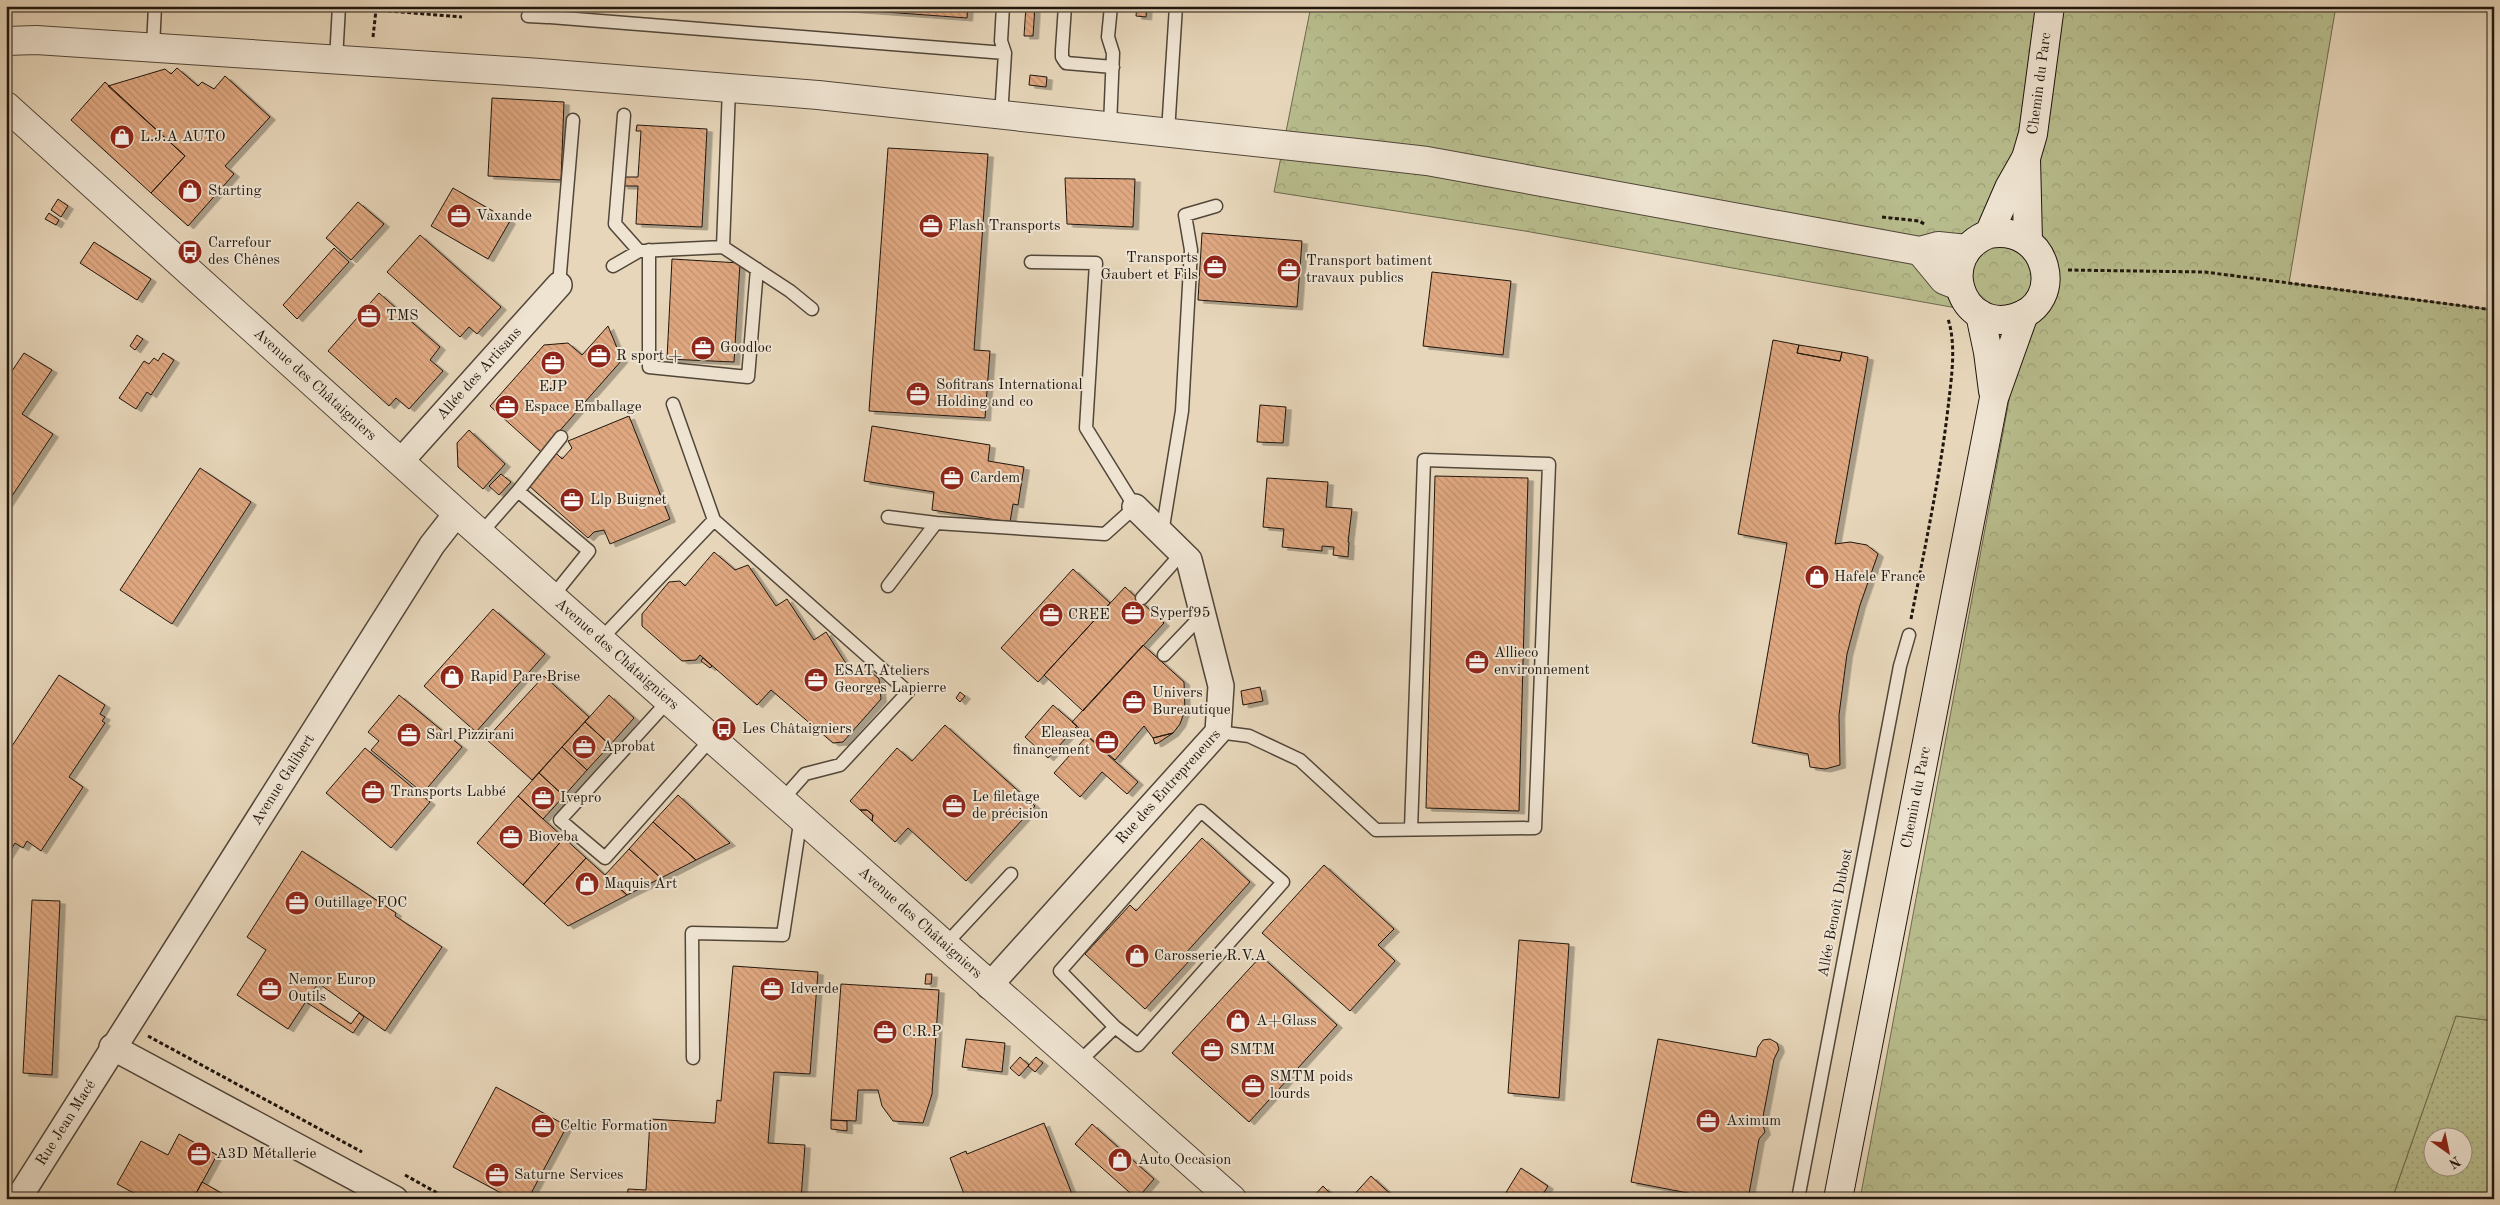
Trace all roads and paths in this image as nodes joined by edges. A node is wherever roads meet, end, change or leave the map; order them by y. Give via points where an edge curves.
1 (156, 6) edge
2 (339, 6) edge
3 (1003, 6) edge
4 (1065, 6) edge
5 (1111, 6) edge
6 (1176, 6) edge
7 (2050, 6) edge
8 (548, 12) edge
9 (462, 16) dead end
10 (528, 16) dead end
11 (6, 42) edge
12 (373, 45) dead end
13 (154, 47) junction
14 (1005, 53) junction
15 (336, 60) junction
16 (1113, 67) junction
17 (729, 88) junction
18 (6, 106) edge
19 (624, 115) dead end
20 (1001, 116) junction
21 (573, 120) dead end
22 (1110, 126) junction
23 (1168, 132) junction
24 (2026, 158) junction
25 (1216, 206) dead end
26 (1989, 234) junction
27 (2028, 241) junction
28 (723, 247) junction
29 (1967, 249) junction
30 (644, 250) junction
31 (1920, 251) junction
32 (1031, 262) dead end
33 (613, 266) dead end
34 (757, 269) junction
35 (2045, 269) junction
36 (559, 285) joint
37 (1959, 286) junction
38 (812, 309) dead end
39 (2494, 310) edge
40 (1945, 312) dead end
41 (1980, 314) junction
42 (2024, 314) junction
43 (1994, 398) junction
44 (673, 404) dead end
45 (561, 437) dead end
46 (400, 462) junction
47 (518, 491) junction
48 (1136, 507) junction
49 (457, 513) junction
50 (888, 517) dead end
51 (714, 520) junction
52 (936, 523) junction
53 (1162, 533) junction
54 (481, 534) junction
55 (1182, 553) junction
56 (888, 586) dead end
57 (552, 596) junction
58 (1142, 598) dead end
59 (1203, 614) junction
60 (1909, 635) joint
61 (601, 639) junction
62 (1164, 655) dead end
63 (668, 700) junction
64 (1218, 732) junction
65 (712, 738) junction
66 (791, 809) junction
67 (1411, 829) junction
68 (1011, 874) dead end
69 (944, 946) junction
70 (989, 986) junction
71 (127, 1025) junction
72 (1115, 1027) junction
73 (112, 1048) junction
74 (693, 1058) dead end
75 (1078, 1063) junction
76 (370, 1156) dead end
77 (404, 1175) dead end
78 (18, 1199) edge
79 (395, 1199) edge
80 (448, 1199) edge
81 (1232, 1199) edge
82 (1798, 1199) edge
83 (1838, 1199) edge

1 - 13 lane
2 - 15 lane
3 - 14 lane via 1001,41
4 - 16 lane via 1062,57 1066,63
5 - 16 lane via 1108,37
6 - 23 lane
7 - 24 street, Chemin du Parc via 2033,134
8 - 10 lane
8 - 14 lane
9 - 12 path via 376,10
11 - 13 street via 36,40
13 - 15 street
14 - 20 lane
15 - 17 street
16 - 22 lane
17 - 20 street
17 - 28 lane
18 - 46 street, Avenue des Châtaigniers
19 - 30 lane via 616,224
20 - 22 street
21 - 36 lane
22 - 23 street
23 - 31 street via 1427,161
24 - 26 street
24 - 27 street
25 - 53 lane via 1184,215 1191,250 1182,411
26 - 27 street via 2010,233
26 - 29 street via 1977,239
27 - 35 street via 2040,253
28 - 30 lane
28 - 34 lane
29 - 31 street via 1938,246
29 - 37 street via 1959,266
30 - 33 lane
30 - 34 lane via 649,367 748,377
31 - 37 street via 1944,280
32 - 48 lane via 1096,263 1086,428
34 - 38 lane
35 - 39 path via 2205,272
35 - 42 street via 2041,295
36 - 46 street, Allée des Artisans
37 - 41 street via 1963,297
40 - 60 path via 1952,343 1945,438
41 - 42 street via 1998,320
41 - 43 street
42 - 43 street
43 - 83 street, Chemin du Parc
44 - 51 lane
45 - 47 lane
46 - 49 street, Avenue des Châtaigniers
47 - 54 lane
47 - 57 lane via 589,551
48 - 52 lane via 1105,534
48 - 53 street, Rue des Entrepreneurs
49 - 54 street, Avenue des Châtaigniers
49 - 71 street, Avenue Galibert via 432,545
50 - 52 lane
51 - 61 lane
51 - 66 lane via 908,692 840,765 805,774
52 - 56 lane
53 - 55 street, Rue des Entrepreneurs
54 - 57 street, Avenue des Châtaigniers
55 - 58 lane
55 - 59 street, Rue des Entrepreneurs via 1189,560
57 - 61 street, Avenue des Châtaigniers
59 - 62 lane
59 - 64 street, Rue des Entrepreneurs via 1221,686
60 - 82 lane, Allée Benoît Dubost via 1900,666
61 - 63 street, Avenue des Châtaigniers
63 - 65 street, Avenue des Châtaigniers
63 - 65 lane via 560,820 605,858
64 - 67 lane via 1249,736 1300,760 1376,830
64 - 70 street, Rue des Entrepreneurs
65 - 66 street, Avenue des Châtaigniers
66 - 69 street, Avenue des Châtaigniers
66 - 74 lane via 783,935 692,933
67 - 67 lane via 1535,828 1549,464 1424,460
68 - 69 lane
69 - 70 street, Avenue des Châtaigniers
70 - 75 street, Avenue des Châtaigniers
71 - 73 street, Avenue Galibert
71 - 76 path
72 - 72 lane via 1138,1045 1283,882 1201,811 1060,971
72 - 75 lane
73 - 78 street, Rue Jean Macé
73 - 79 street
75 - 81 street, Avenue des Châtaigniers
77 - 80 path

